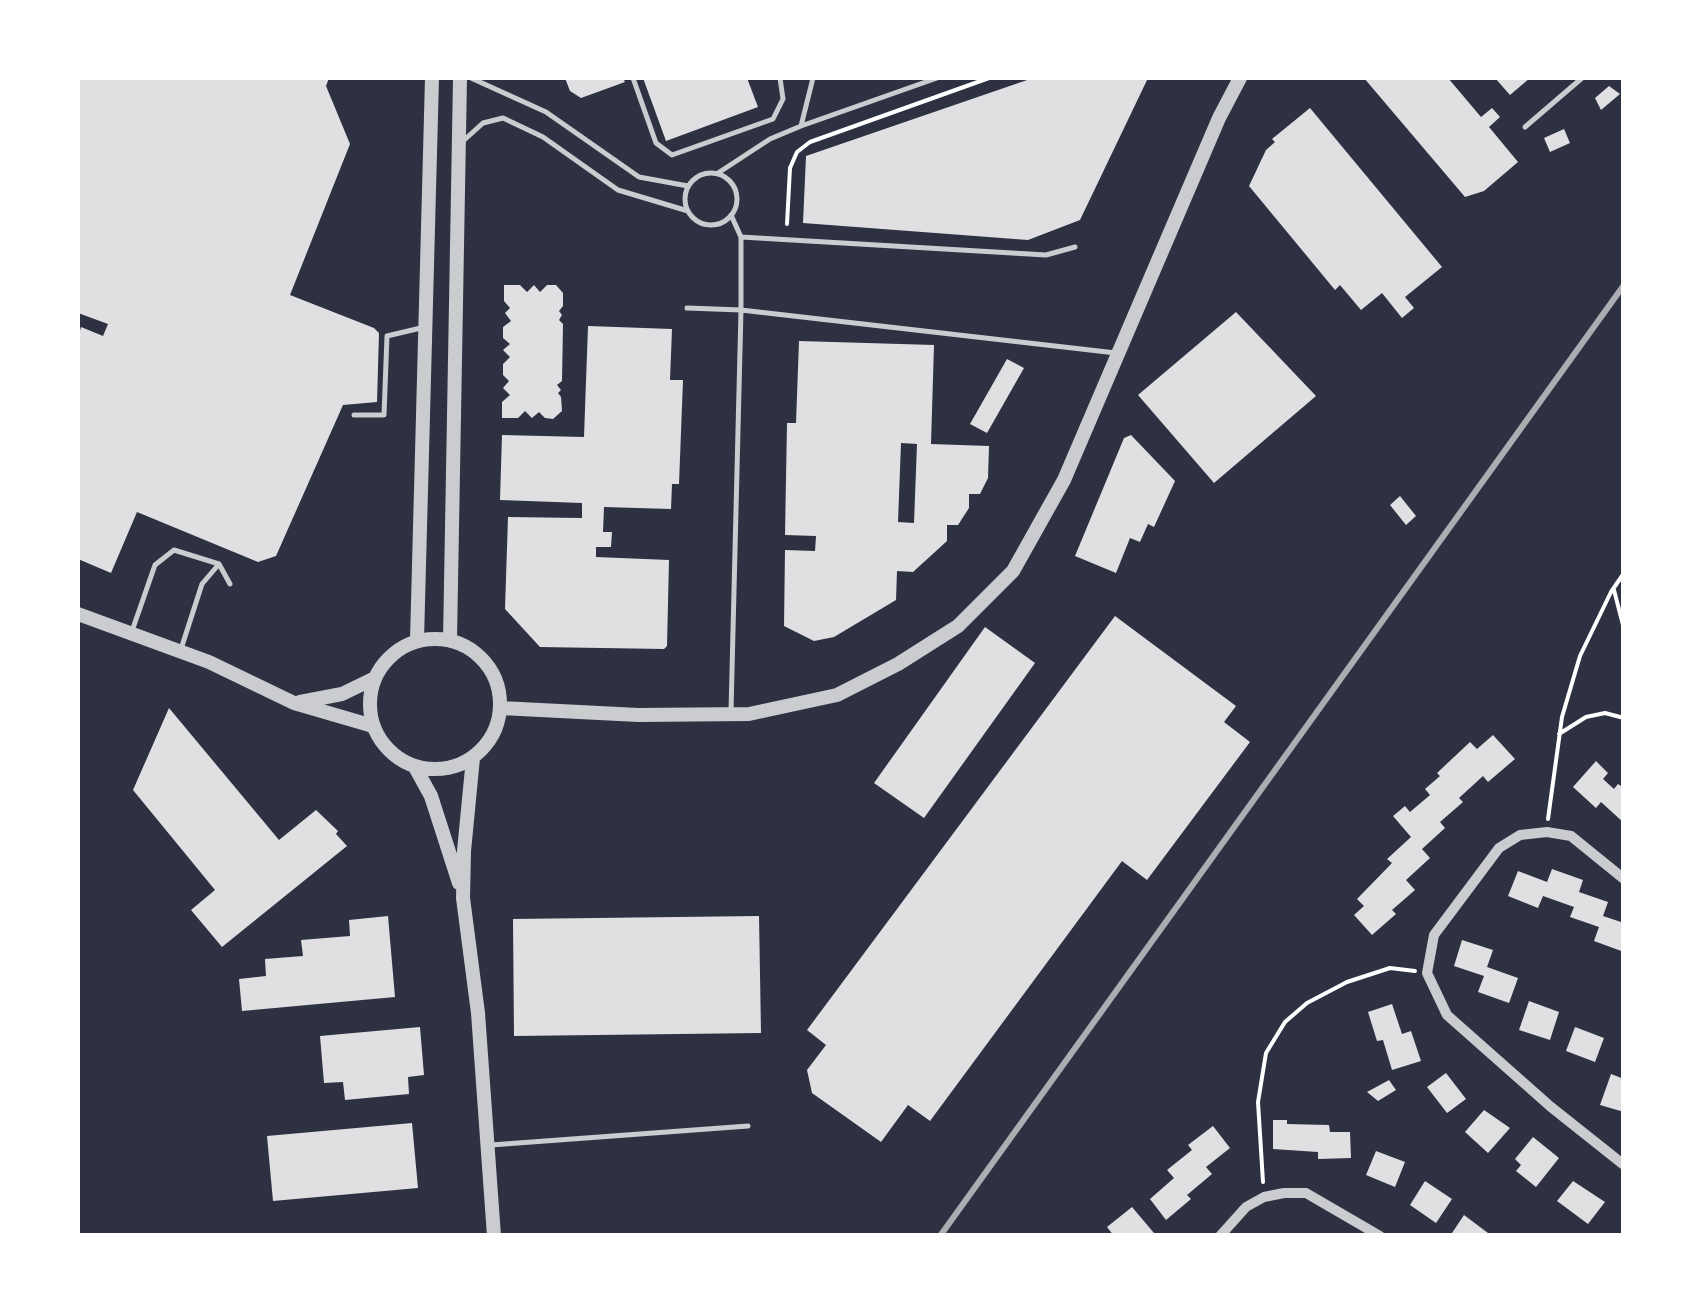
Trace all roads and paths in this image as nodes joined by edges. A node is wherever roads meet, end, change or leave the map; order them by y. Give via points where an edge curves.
1 (432, 78) edge
2 (460, 78) edge
3 (471, 78) edge
4 (633, 78) edge
5 (780, 78) edge
6 (812, 78) edge
7 (937, 78) edge
8 (990, 78) edge
9 (1240, 78) edge
10 (1582, 78) edge
11 (801, 126) junction
12 (1525, 127) dead end
13 (459, 144) junction
14 (718, 173) junction
15 (688, 186) junction
16 (688, 211) junction
17 (731, 215) junction
18 (787, 224) dead end
19 (740, 236) junction
20 (1075, 246) dead end
21 (687, 308) dead end
22 (741, 310) junction
23 (427, 326) junction
24 (1118, 354) junction
25 (354, 415) dead end
26 (219, 564) junction
27 (1624, 573) edge
28 (230, 584) dead end
29 (1614, 588) junction
30 (78, 614) edge
31 (1624, 629) edge
32 (131, 634) junction
33 (417, 640) junction
34 (450, 640) junction
35 (180, 652) junction
36 (375, 678) junction
37 (294, 703) junction
38 (501, 708) junction
39 (730, 714) junction
40 (1624, 718) edge
41 (374, 726) junction
42 (1559, 734) junction
43 (473, 758) junction
44 (416, 767) junction
45 (1547, 832) junction
46 (1624, 879) edge
47 (463, 898) junction
48 (1427, 973) junction
49 (748, 1126) dead end
50 (487, 1145) junction
51 (1624, 1165) edge
52 (1264, 1197) junction
53 (494, 1236) edge
54 (1220, 1236) edge
55 (1380, 1236) edge

1 - 23 street
2 - 13 street
3 - 15 lane via 546,112 639,177
4 - 5 lane via 656,143 672,155 773,119 783,99
6 - 11 lane
7 - 11 lane
8 - 18 path via 810,142 790,168
9 - 24 street
10 - 12 lane
11 - 14 lane
13 - 16 lane via 483,122 503,118 543,137 618,190
13 - 34 street
14 - 15 lane via 701,174
14 - 17 lane via 736,190
15 - 16 lane
16 - 17 lane via 708,225
17 - 19 lane
19 - 20 lane via 1046,256
19 - 22 lane
21 - 22 lane
22 - 24 lane
22 - 39 lane
23 - 25 lane via 388,336 384,415
23 - 33 street
24 - 39 street via 1064,480 1013,571 958,626 837,695
26 - 28 lane
26 - 32 lane via 174,550 155,565
26 - 35 lane via 202,584
27 - 29 path
29 - 31 path
29 - 42 path via 1580,656
30 - 32 street
32 - 35 street
33 - 34 street
33 - 36 street via 386,660
34 - 38 street via 486,662
35 - 37 street
36 - 37 street via 342,694
36 - 41 street
37 - 41 street
38 - 39 street
38 - 43 street via 488,744
40 - 42 path via 1586,717
41 - 44 street via 397,758
42 - 45 path
43 - 44 street via 436,770
43 - 47 street
44 - 47 street
45 - 46 street via 1571,836
45 - 48 street via 1520,834 1499,848 1434,934
47 - 50 street
48 - 51 street via 1447,1015
48 - 52 path via 1390,968 1347,982 1285,1022 1266,1053 1258,1102
49 - 50 lane
50 - 53 street
52 - 54 street
52 - 55 street via 1306,1194

